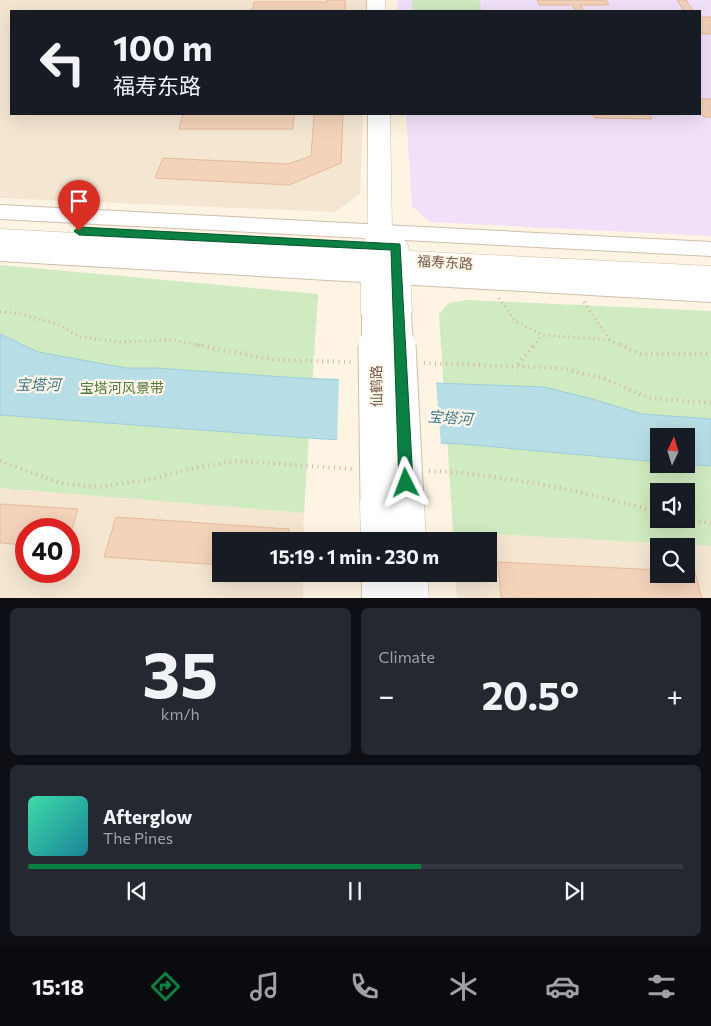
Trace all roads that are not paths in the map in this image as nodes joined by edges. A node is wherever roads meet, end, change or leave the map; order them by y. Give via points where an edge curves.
1 (379, 115) edge
2 (0, 212) edge
3 (0, 227) edge
4 (0, 239) edge
5 (711, 249) edge
6 (0, 254) edge
7 (385, 256) junction
8 (711, 263) edge
9 (711, 277) edge
10 (711, 294) edge
11 (392, 501) junction
12 (382, 532) edge
13 (404, 532) edge
14 (380, 582) edge
15 (409, 582) edge
16 (381, 598) edge
17 (410, 598) edge

1 - 7 main road, 仙鹤路
2 - 7 street
3 - 7 main road, 福寿东路
4 - 7 main road, 福寿东路
5 - 7 street
6 - 7 street
7 - 8 main road, 福寿东路
7 - 9 main road, 福寿东路
7 - 10 street via 487,281
7 - 11 main road, 仙鹤路, bridge
11 - 12 main road, 仙鹤路
11 - 13 main road, 仙鹤路
14 - 16 main road
15 - 17 main road

